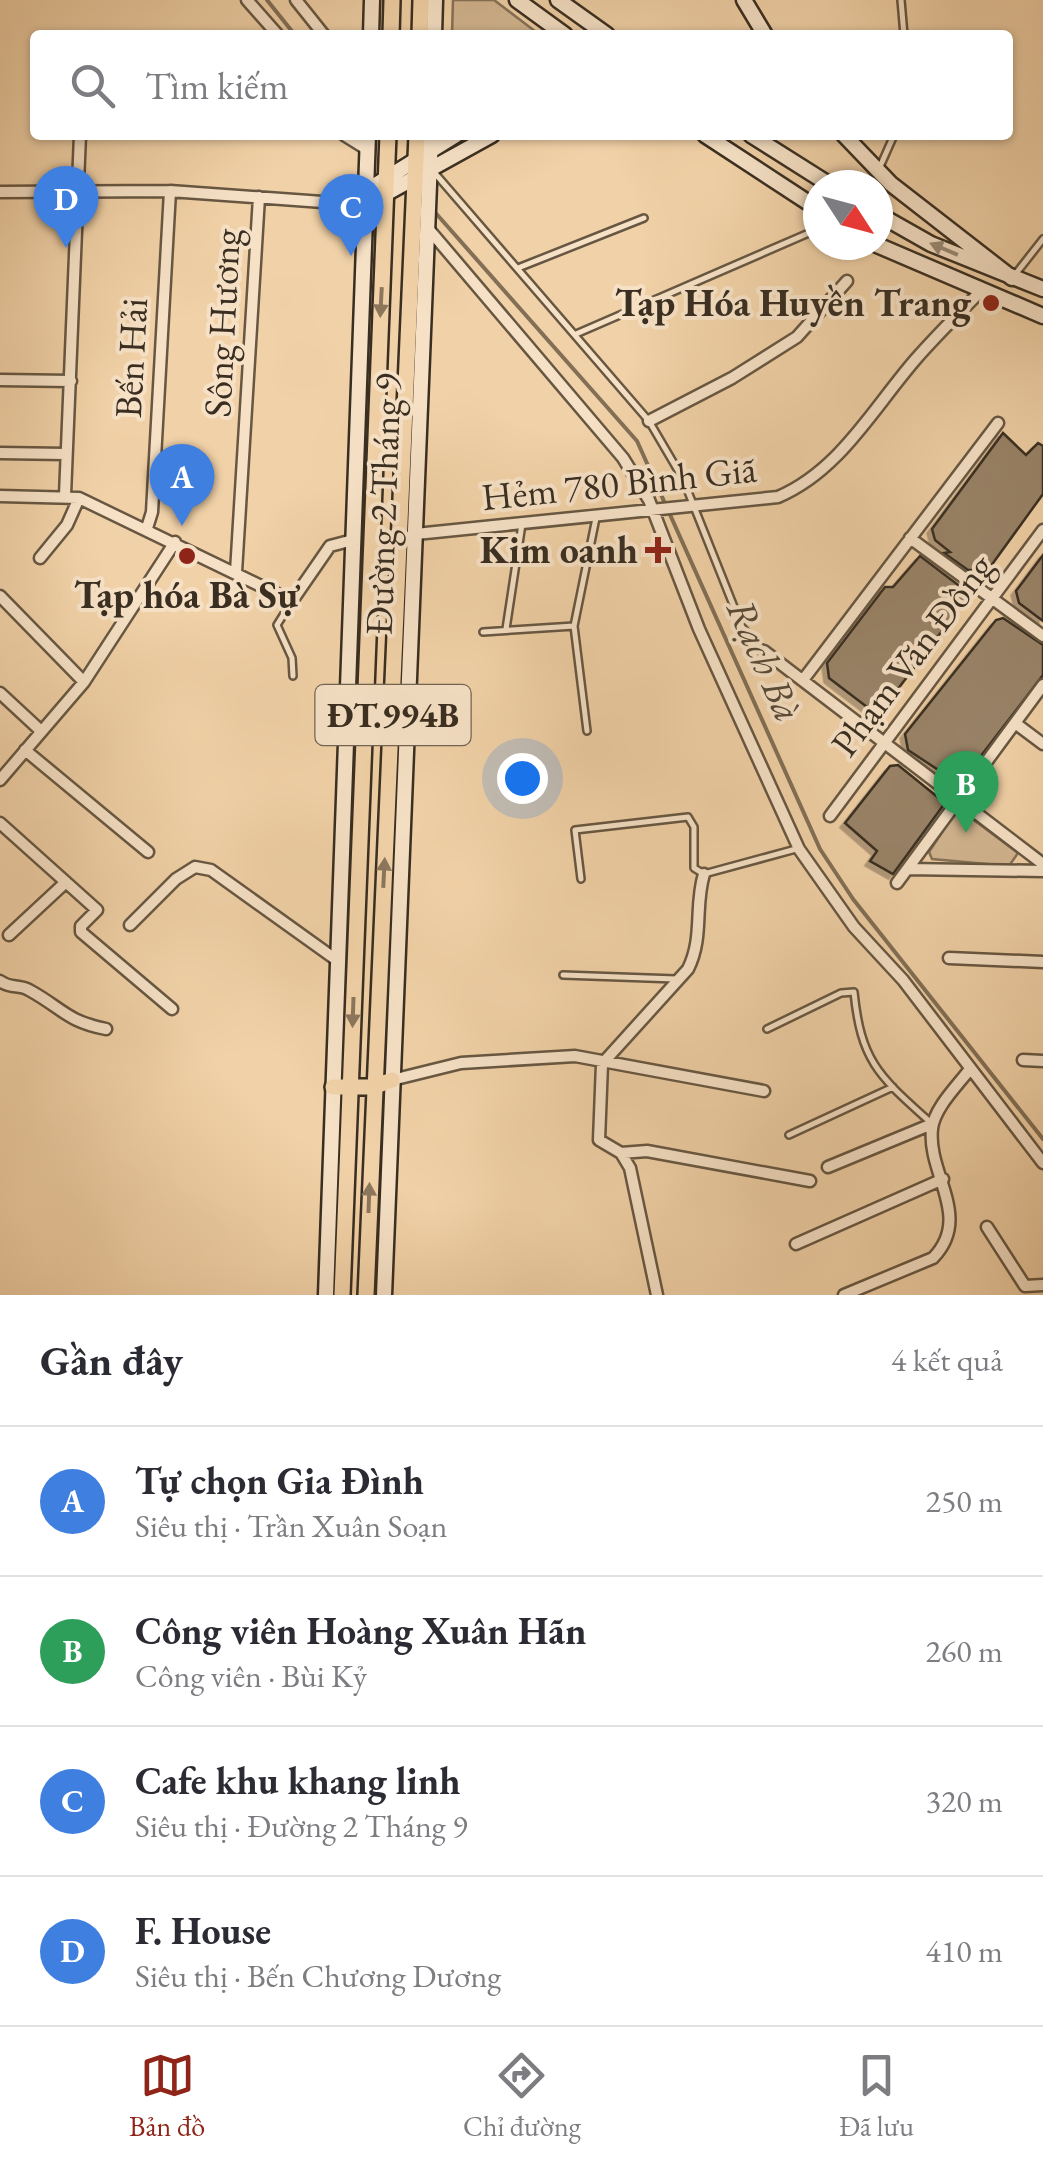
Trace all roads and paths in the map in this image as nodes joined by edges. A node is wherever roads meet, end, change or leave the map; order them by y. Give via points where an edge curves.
1 (247, 0) edge
2 (296, 0) edge
3 (372, 0) edge
4 (392, 0) edge
5 (421, 0) edge
6 (435, 0) edge
7 (517, 0) edge
8 (744, 0) edge
9 (900, 0) edge
10 (567, 2) edge
11 (274, 30) edge
12 (320, 30) edge
13 (371, 30) edge
14 (391, 30) edge
15 (420, 30) edge
16 (434, 30) edge
17 (558, 30) edge
18 (601, 30) edge
19 (762, 30) edge
20 (903, 30) edge
21 (80, 140) edge
22 (388, 140) edge
23 (417, 140) edge
24 (483, 140) edge
25 (712, 140) edge
26 (759, 140) edge
27 (849, 140) edge
28 (892, 140) edge
29 (368, 143) edge
30 (431, 143) edge
31 (416, 160) junction
32 (431, 169) junction
33 (806, 170) edge
34 (877, 170) edge
35 (878, 170) edge
36 (415, 178) junction
37 (893, 183) edge
38 (386, 186) junction
39 (170, 191) junction
40 (0, 192) edge
41 (78, 194) junction
42 (259, 197) junction
43 (366, 198) junction
44 (803, 199) edge
45 (345, 204) joint
46 (644, 218) dead end
47 (893, 222) edge
48 (425, 226) junction
49 (803, 236) edge
50 (1043, 239) edge
51 (893, 252) edge
52 (518, 268) junction
53 (1012, 278) junction
54 (847, 281) dead end
55 (1043, 289) edge
56 (980, 292) junction
57 (1043, 316) edge
58 (576, 334) junction
59 (0, 380) edge
60 (71, 380) junction
61 (649, 421) junction
62 (998, 423) dead end
63 (0, 453) edge
64 (66, 454) junction
65 (64, 495) junction
66 (0, 496) edge
67 (79, 498) junction
68 (694, 506) junction
69 (652, 510) junction
70 (597, 515) junction
71 (522, 524) junction
72 (147, 528) junction
73 (1043, 530) edge
74 (416, 534) junction
75 (910, 538) junction
76 (353, 540) junction
77 (176, 542) junction
78 (40, 558) dead end
79 (236, 572) junction
80 (0, 596) edge
81 (360, 597) junction
82 (991, 598) junction
83 (292, 602) junction
84 (404, 605) junction
85 (574, 626) junction
86 (506, 630) junction
87 (482, 632) dead end
88 (1043, 636) edge
89 (764, 650) joint
90 (293, 676) dead end
91 (803, 680) junction
92 (84, 682) junction
93 (1043, 685) edge
94 (0, 692) edge
95 (1015, 723) junction
96 (587, 730) dead end
97 (41, 731) junction
98 (1043, 744) edge
99 (882, 745) junction
100 (24, 750) junction
101 (0, 780) edge
102 (958, 800) junction
103 (830, 816) dead end
104 (0, 823) edge
105 (800, 849) junction
106 (148, 852) dead end
107 (908, 868) junction
108 (1043, 868) edge
109 (704, 874) junction
110 (581, 879) dead end
111 (66, 882) junction
112 (897, 883) dead end
113 (130, 925) dead end
114 (9, 935) dead end
115 (948, 958) dead end
116 (338, 961) junction
117 (1043, 962) edge
118 (563, 975) dead end
119 (679, 979) junction
120 (0, 980) edge
121 (172, 1009) dead end
122 (106, 1029) dead end
123 (768, 1029) dead end
124 (1023, 1060) dead end
125 (1043, 1061) edge
126 (602, 1064) junction
127 (970, 1068) junction
128 (392, 1080) junction
129 (341, 1087) junction
130 (373, 1087) junction
131 (893, 1087) junction
132 (764, 1091) dead end
133 (932, 1124) junction
134 (789, 1135) dead end
135 (621, 1153) junction
136 (1043, 1164) edge
137 (828, 1166) dead end
138 (943, 1179) junction
139 (810, 1181) dead end
140 (986, 1227) dead end
141 (796, 1244) dead end
142 (1043, 1284) edge
143 (326, 1295) edge
144 (342, 1295) edge
145 (366, 1295) edge
146 (384, 1295) edge
147 (657, 1295) edge
148 (844, 1295) edge

1 - 11 street
2 - 12 street
3 - 13 main road
4 - 14 main road
5 - 15 main road
6 - 16 main road
7 - 17 main road
8 - 19 main road
9 - 20 lane
10 - 18 main road
21 - 41 street
22 - 38 main road, Đường 2 Tháng 9 / ĐT.994B
23 - 31 main road, Đường 2 Tháng 9 / ĐT.994B
24 - 32 main road
25 - 44 main road
26 - 33 main road
27 - 34 main road
28 - 35 lane
29 - 43 main road, Đường 2 Tháng 9 / ĐT.994B
30 - 31 main road
30 - 32 main road, Đường 2 Tháng 9 / ĐT.994B
31 - 36 main road, Đường 2 Tháng 9 / ĐT.994B
31 - 38 main road
32 - 36 main road
32 - 48 main road, Đường 2 Tháng 9 / ĐT.994B
32 - 52 lane
36 - 38 main road
36 - 84 main road, Đường 2 Tháng 9 / ĐT.994B
37 - 53 main road
38 - 43 main road
38 -> 81 main road, Đường 2 Tháng 9 / ĐT.994B
39 - 41 street
39 - 42 street
39 - 72 street, Bến Hải
40 - 41 street
41 - 60 street
42 - 45 street
42 - 79 street, Sông Hương
43 - 45 main road
43 - 76 main road, Đường 2 Tháng 9 / ĐT.994B
46 - 52 lane
53 -> 47 main road
48 - 69 street via 623,458
48 - 74 main road, Đường 2 Tháng 9 / ĐT.994B
49 - 58 lane
50 - 53 lane
51 - 56 main road
52 - 58 lane
53 - 55 main road
54 - 61 street via 797,336
56 - 57 main road
56 - 68 street, Hẻm 780 Bình Giã via 807,484 778,497
58 - 61 lane
59 - 60 street
60 - 64 street
61 - 68 lane
62 - 75 street
63 - 64 street
64 - 65 street
65 - 66 street
65 - 67 street
67 - 72 street
67 - 78 street
68 - 69 street, Hẻm 780 Bình Giã
68 - 89 lane via 742,627
69 - 70 street, Hẻm 780 Bình Giã
69 - 105 street
70 - 71 street, Hẻm 780 Bình Giã
70 - 85 lane
71 - 74 street, Hẻm 780 Bình Giã
71 - 86 lane
72 - 77 street
73 - 82 street, Phạm Văn Đồng
74 - 84 main road, Đường 2 Tháng 9 / ĐT.994B
75 - 82 street
75 - 91 street
76 - 81 main road, Đường 2 Tháng 9 / ĐT.994B
76 - 83 street via 330,546
77 - 79 street
77 - 92 street
79 - 83 street
80 - 92 street
81 - 116 main road, Đường 2 Tháng 9 / ĐT.994B
81 -> 129 main road, Đường 2 Tháng 9 / ĐT.994B
82 - 88 street
82 - 99 street, Phạm Văn Đồng
83 - 90 lane via 276,624
84 - 128 main road, Đường 2 Tháng 9 / ĐT.994B
130 -> 84 main road, Đường 2 Tháng 9 / ĐT.994B
85 - 86 lane
85 - 96 lane
86 - 87 lane
89 - 91 street
91 - 99 street
92 - 97 street
93 - 95 street
94 - 97 street
95 - 98 street
95 - 102 street
97 - 100 street
99 - 102 street
99 - 103 street, Phạm Văn Đồng
100 - 101 street
100 - 106 street
102 - 107 street
102 - 108 street
104 - 111 street
105 - 109 lane
105 - 127 street via 854,927
107 - 108 street
107 - 112 street
109 - 110 lane via 694,868 688,818 575,830
109 - 119 street via 696,953
111 - 114 street
111 - 121 street via 97,910 81,932
113 - 116 street via 194,867 211,870
115 - 117 street
116 - 129 main road, Đường 2 Tháng 9 / ĐT.994B
118 - 119 lane
119 - 126 street
120 - 122 street via 25,987 74,1022
123 - 131 lane via 854,992 861,1044
124 - 125 street
126 - 128 street via 575,1056 462,1064
126 - 132 street
126 - 135 street via 599,1140
127 - 133 street
127 - 136 street
128 - 130 main road
128 - 146 main road, Đường 2 Tháng 9 / ĐT.994B
129 - 130 main road
129 - 143 main road, Đường 2 Tháng 9 / ĐT.994B
129 - 144 main road, Đường 2 Tháng 9 / ĐT.994B
145 -> 130 main road, Đường 2 Tháng 9 / ĐT.994B
131 - 133 lane
131 - 134 lane
133 - 137 street
133 - 138 street
135 - 139 street via 647,1151
135 - 147 street via 630,1168
138 - 141 street
138 - 148 street via 950,1203 940,1250
140 - 142 street via 1025,1286

